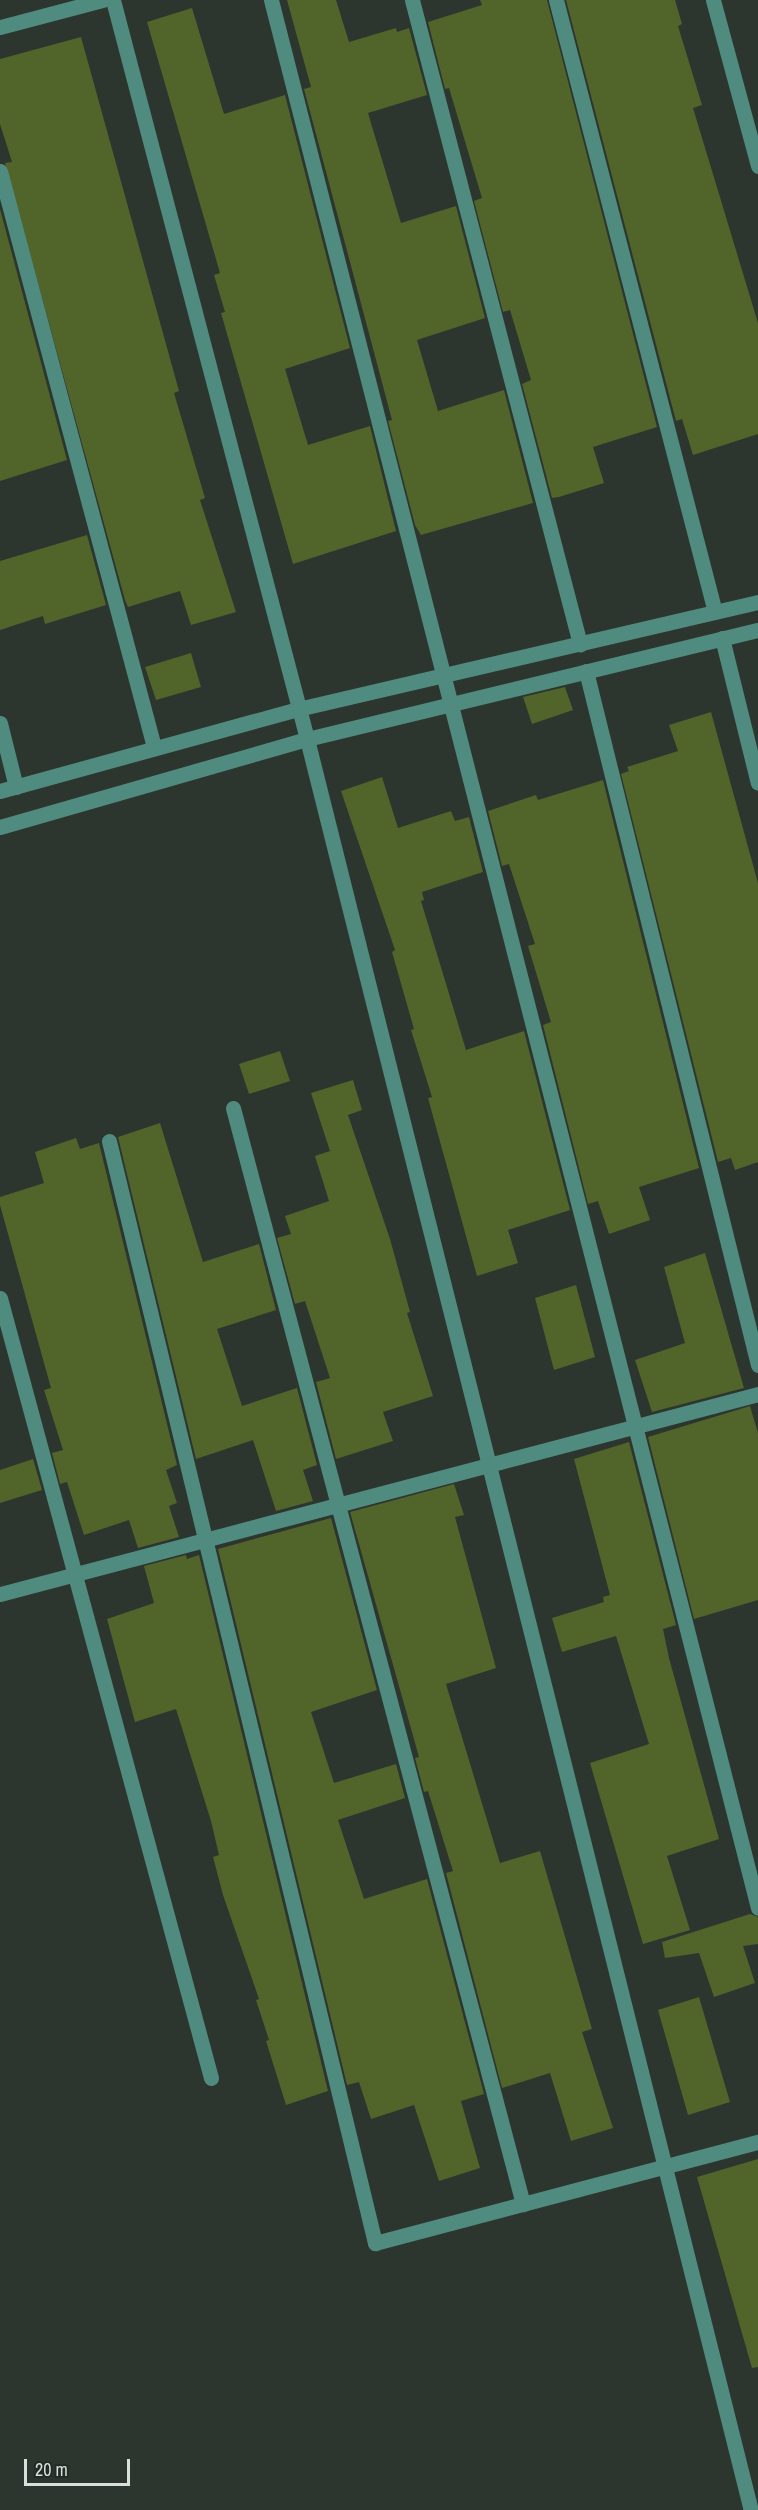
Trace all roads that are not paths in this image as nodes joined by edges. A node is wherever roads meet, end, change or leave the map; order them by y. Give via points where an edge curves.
1 (103, 0) edge
2 (113, 0) edge
3 (271, 0) edge
4 (412, 0) edge
5 (556, 0) edge
6 (713, 0) edge
7 (0, 27) edge
8 (758, 166) edge
9 (0, 171) edge
10 (758, 602) edge
11 (715, 612) junction
12 (758, 630) edge
13 (722, 638) junction
14 (580, 644) junction
15 (586, 670) junction
16 (442, 676) junction
17 (448, 705) junction
18 (298, 710) junction
19 (0, 723) edge
20 (307, 739) junction
21 (154, 747) junction
22 (758, 783) edge
23 (16, 786) junction
24 (0, 791) edge
25 (0, 827) edge
26 (233, 1108) dead end
27 (109, 1141) dead end
28 (0, 1298) edge
29 (758, 1365) edge
30 (758, 1394) edge
31 (635, 1426) junction
32 (490, 1465) junction
33 (337, 1505) junction
34 (206, 1539) junction
35 (74, 1575) junction
36 (0, 1594) edge
37 (758, 1908) edge
38 (211, 2078) dead end
39 (758, 2142) edge
40 (662, 2167) junction
41 (523, 2204) junction
42 (751, 2510) edge

1 - 7 street
2 - 18 street
3 - 16 street
4 - 14 street
5 - 11 street
6 - 8 street
9 - 21 street
10 - 11 street
11 - 14 street
12 - 13 street
13 - 15 street
13 - 22 street
14 - 16 street
15 - 17 street
15 - 29 street
16 - 17 street
16 - 18 street
17 - 20 street
17 - 31 street
18 - 20 street
18 - 21 street
19 - 23 street
20 - 25 street
20 - 32 street
21 - 23 street
23 - 24 street
26 - 33 street
27 - 34 street
28 - 35 street
30 - 31 street
31 - 32 street
31 - 37 street
32 - 33 street
32 - 40 street
33 - 34 street
33 - 41 street
34 - 35 street
34 - 41 street via 375,2243
35 - 36 street
35 - 38 street
39 - 40 street
40 - 41 street
40 - 42 street

